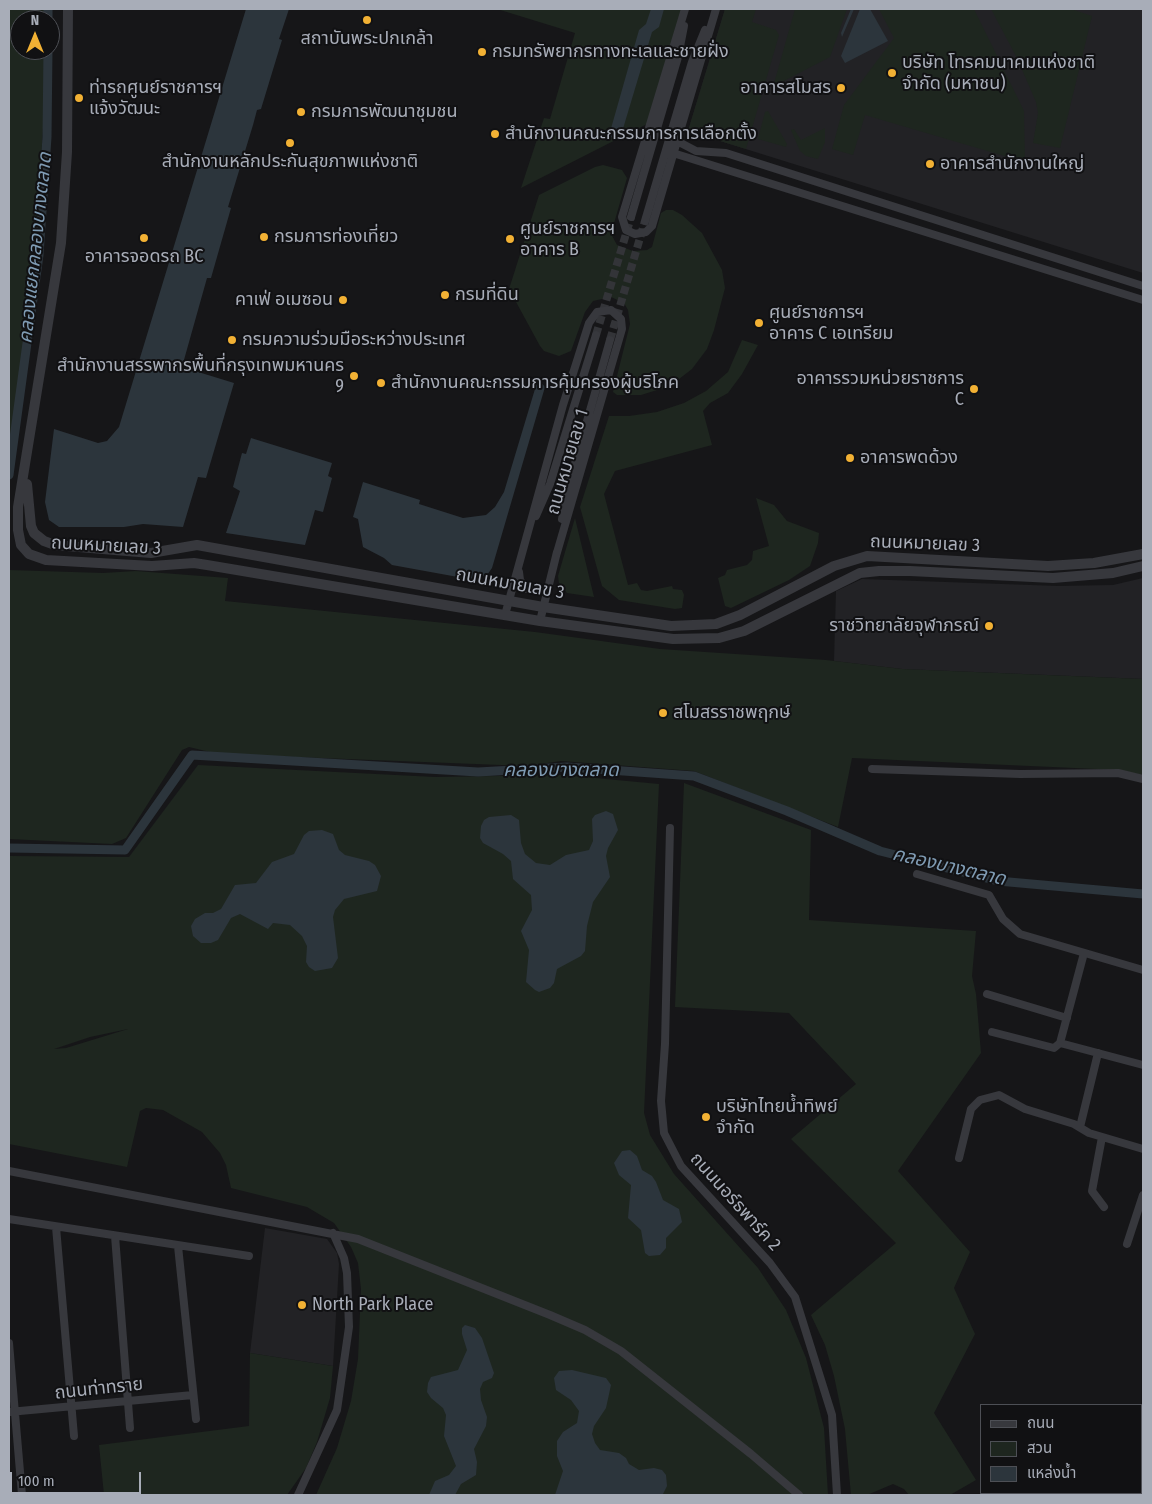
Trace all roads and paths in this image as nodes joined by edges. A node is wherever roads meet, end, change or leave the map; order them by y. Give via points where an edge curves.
1 (68, 9) edge
2 (687, 9) edge
3 (715, 9) edge
4 (677, 141) junction
5 (726, 152) junction
6 (673, 153) junction
7 (714, 166) junction
8 (631, 217) tunnel mouth
9 (645, 221) tunnel mouth
10 (1143, 286) edge
11 (1143, 300) edge
12 (596, 335) tunnel mouth
13 (610, 340) tunnel mouth
14 (26, 473) junction
15 (524, 547) junction
16 (1143, 554) edge
17 (556, 556) junction
18 (518, 565) junction
19 (1143, 566) edge
20 (547, 589) junction
21 (508, 601) junction
22 (543, 607) junction
23 (505, 615) junction
24 (540, 621) junction
25 (872, 769) dead end
26 (1143, 779) edge
27 (670, 828) dead end
28 (917, 874) dead end
29 (1084, 953) junction
30 (1143, 970) edge
31 (987, 994) dead end
32 (1067, 1018) junction
33 (992, 1032) dead end
34 (1060, 1043) junction
35 (1098, 1053) junction
36 (1143, 1065) edge
37 (1080, 1127) junction
38 (1102, 1137) junction
39 (1143, 1148) edge
40 (960, 1158) dead end
41 (9, 1171) edge
42 (1143, 1195) edge
43 (1104, 1207) dead end
44 (9, 1219) edge
45 (56, 1227) junction
46 (333, 1233) junction
47 (116, 1236) junction
48 (1127, 1244) dead end
49 (178, 1246) junction
50 (249, 1256) dead end
51 (9, 1343) edge
52 (193, 1395) junction
53 (128, 1401) junction
54 (72, 1406) junction
55 (12, 1412) edge
56 (196, 1419) dead end
57 (130, 1428) dead end
58 (74, 1436) dead end
59 (22, 1495) edge
60 (298, 1495) edge
61 (799, 1495) edge
62 (837, 1495) edge

1 - 14 street via 67,146 61,243
2 - 6 street via 622,217 626,230 639,234 649,230
2 - 8 street via 678,57
3 - 4 street
3 - 9 street via 692,62
4 - 5 street via 696,151
4 - 6 street
5 - 7 street via 711,155 710,161
5 - 10 street
6 - 7 street
7 - 11 street
12 - 15 street, ถนนหมายเลข 1 via 550,484
13 - 17 street, ถนนหมายเลข 1 via 568,488
14 - 21 street, ถนนหมายเลข 3 via 30,526 44,540 55,545 150,553 197,545
14 - 23 street, ถนนหมายเลข 3 via 18,507 18,530 22,545 29,554 46,560 152,566 208,565
15 - 17 street, ถนนหมายเลข 1 via 563,405 594,315 602,310 615,312 621,320 622,329
15 - 18 street, ถนนหมายเลข 1
16 - 22 street, ถนนหมายเลข 3 via 1094,563 1048,566 867,556 822,572 740,615 701,626 662,624
17 - 20 street, ถนนหมายเลข 1
18 - 20 street via 523,586 529,590
18 - 21 street, ถนนหมายเลข 1
19 - 24 street, ถนนหมายเลข 3 via 1113,573 1053,578 910,571 860,574 744,631 716,638 673,639
20 - 22 street, ถนนหมายเลข 1
21 - 22 street, ถนนหมายเลข 3
21 - 23 street, ถนนหมายเลข 1
22 - 24 street, ถนนหมายเลข 1
23 - 24 street, ถนนหมายเลข 3
25 - 26 street via 1020,774 1118,773
27 - 62 street, ถนนนอร์ธพาร์ค 2 via 661,1101 664,1133 681,1166 770,1263 795,1297 832,1415
28 - 29 street via 983,892 989,895 1003,919 1020,934
29 - 30 street
29 - 32 street
31 - 32 street
32 - 34 street
33 - 34 street via 1054,1048
34 - 35 street
35 - 36 street
35 - 37 street
37 - 38 street
37 - 40 street via 1025,1109 1006,1097 990,1096 971,1109
38 - 39 street
38 - 43 street via 1092,1191
41 - 46 street
42 - 48 street
44 - 45 street
45 - 47 street
45 - 54 street
46 - 60 street via 347,1273 348,1327 337,1410
46 - 61 street via 358,1239 585,1330 621,1351
47 - 49 street
47 - 53 street
49 - 50 street
49 - 52 street
51 - 55 street
52 - 53 street, ถนนท่าทราย
52 - 56 street
53 - 54 street, ถนนท่าทราย
53 - 57 street
54 - 55 street, ถนนท่าทราย
54 - 58 street
55 - 59 street

